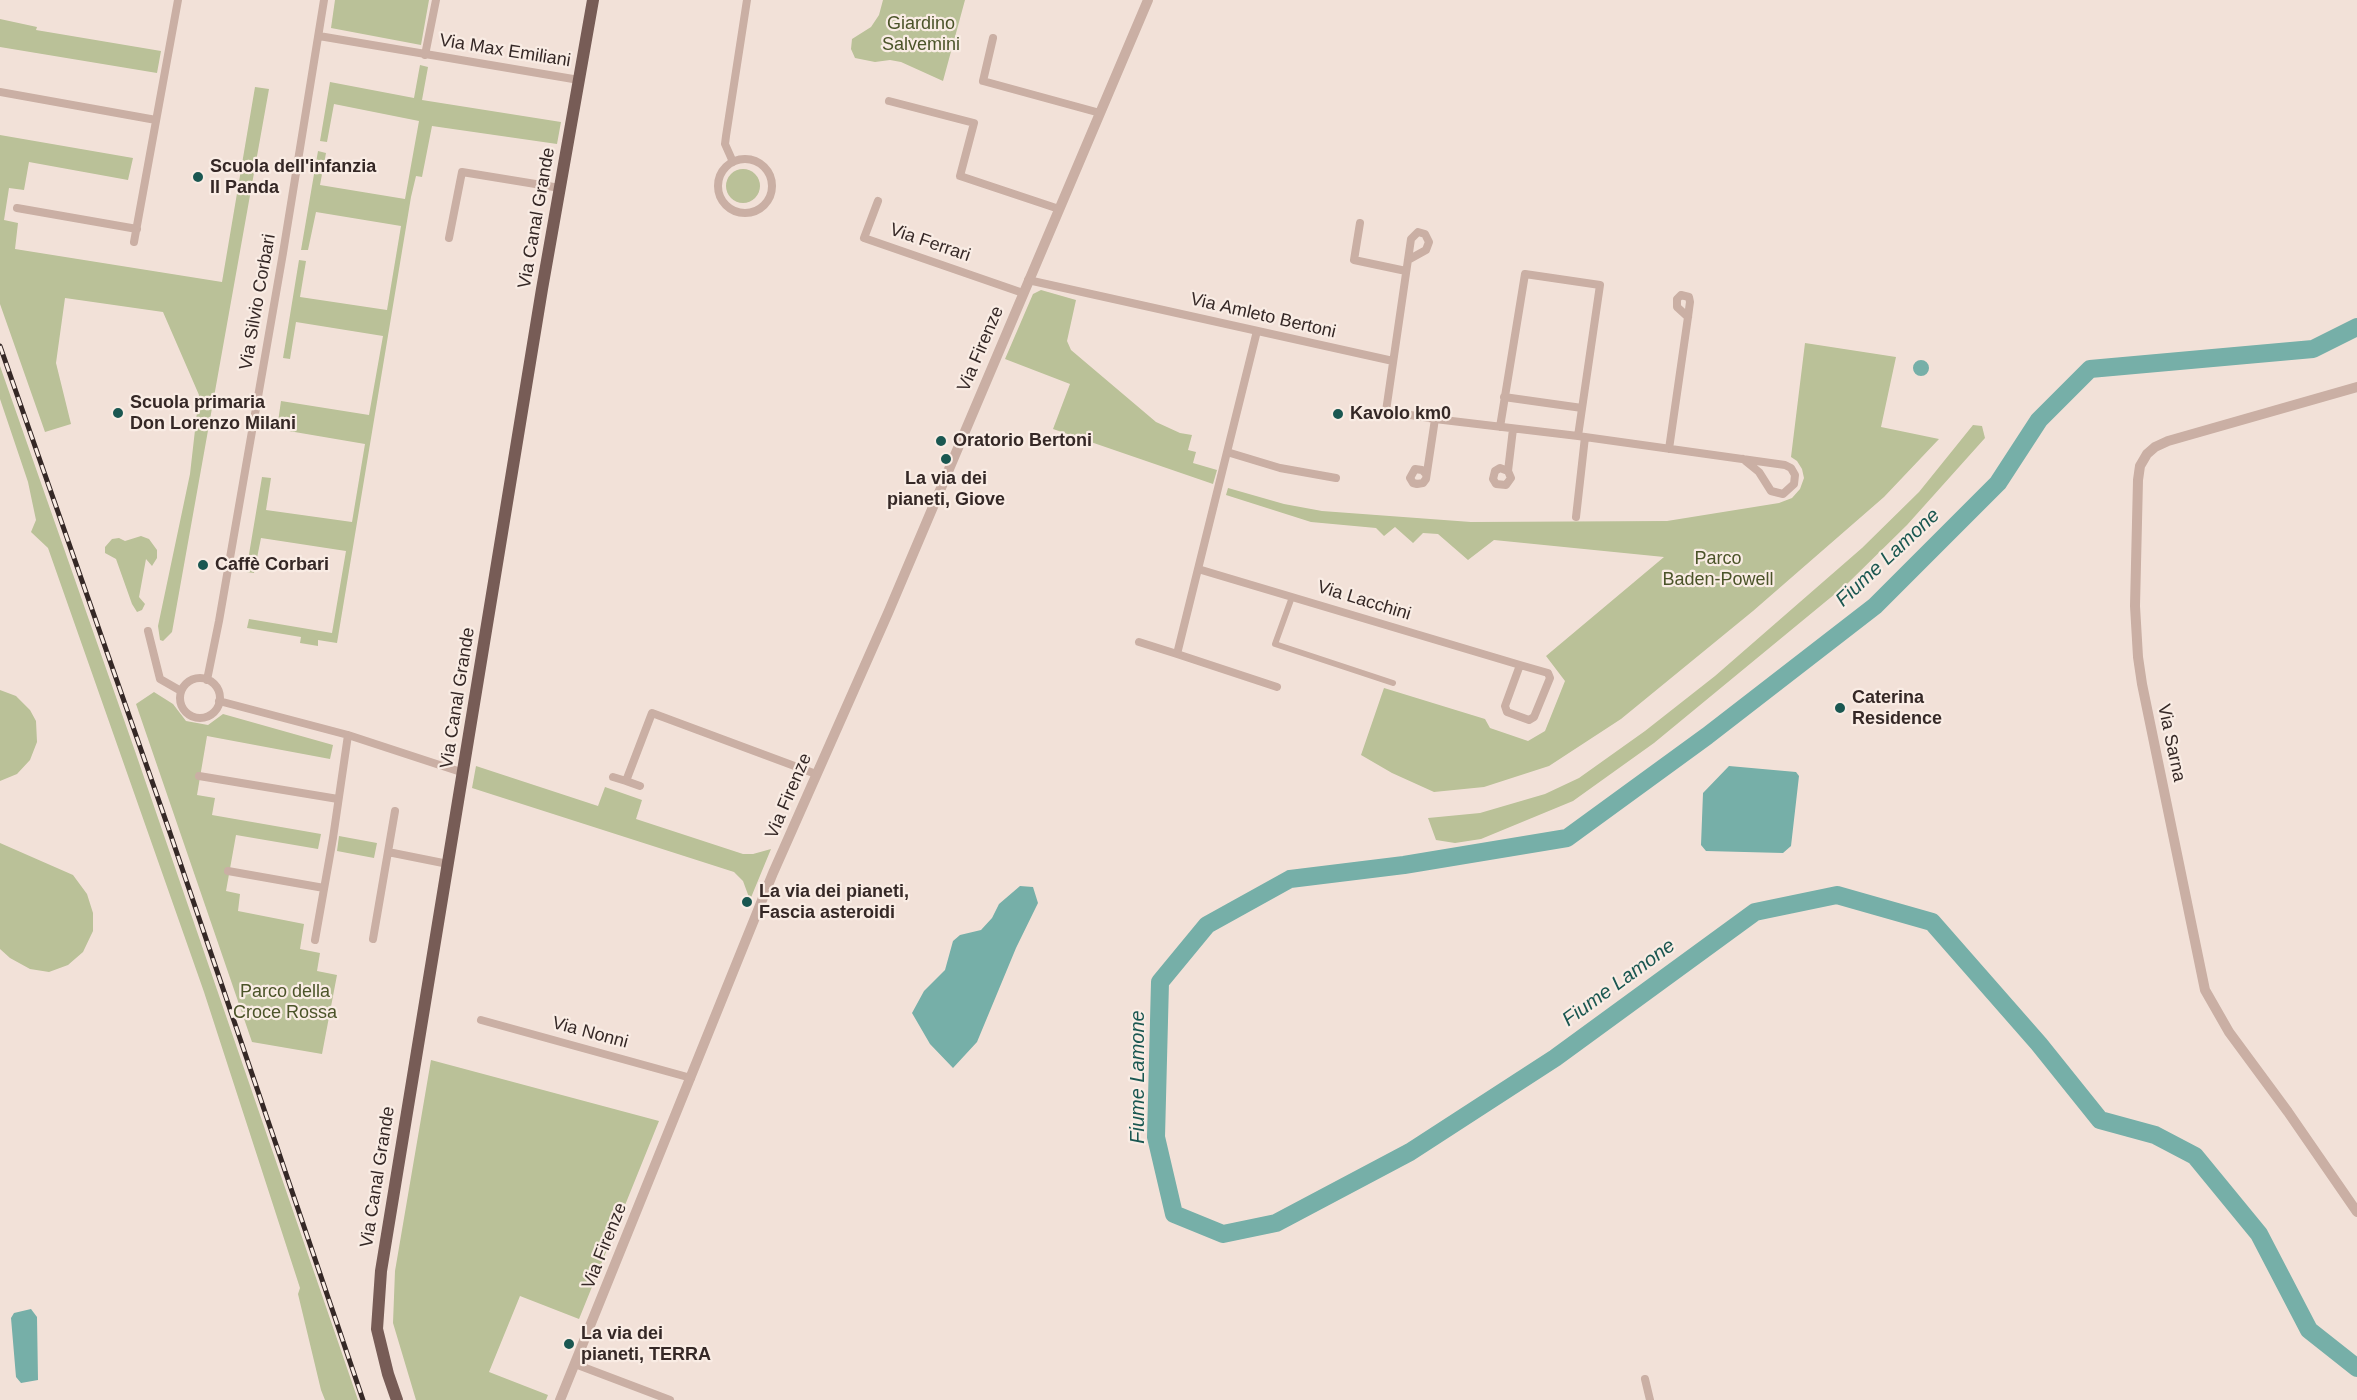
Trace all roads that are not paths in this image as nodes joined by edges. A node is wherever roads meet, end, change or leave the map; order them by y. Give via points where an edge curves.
1 (178, 0) edge
2 (324, 0) edge
3 (436, 0) edge
4 (593, 0) edge
5 (747, 0) edge
6 (1148, 0) edge
7 (319, 36) junction
8 (993, 38) dead end
9 (425, 55) junction
10 (579, 80) junction
11 (0, 92) edge
12 (889, 101) dead end
13 (1100, 113) junction
14 (156, 120) junction
15 (733, 162) junction
16 (560, 188) junction
17 (878, 201) dead end
18 (17, 208) dead end
19 (1059, 209) junction
20 (1360, 224) dead end
21 (137, 229) junction
22 (449, 238) dead end
23 (134, 242) dead end
24 (1408, 260) dead end
25 (1406, 271) junction
26 (1028, 280) junction
27 (1023, 293) junction
28 (1688, 317) dead end
29 (1257, 331) junction
30 (1393, 361) junction
31 (2357, 387) edge
32 (1504, 397) junction
33 (1582, 408) junction
34 (1435, 419) junction
35 (1500, 427) junction
36 (1513, 429) junction
37 (1581, 436) junction
38 (1669, 449) junction
39 (1227, 452) junction
40 (1743, 459) junction
41 (1508, 471) dead end
42 (1426, 474) dead end
43 (1336, 478) dead end
44 (1576, 517) dead end
45 (1198, 569) junction
46 (1292, 597) junction
47 (148, 631) dead end
48 (1139, 642) dead end
49 (1178, 654) junction
50 (1520, 665) junction
51 (207, 680) junction
52 (1394, 683) dead end
53 (1277, 687) dead end
54 (181, 691) junction
55 (219, 701) junction
56 (348, 735) junction
57 (464, 773) junction
58 (816, 774) junction
59 (199, 776) dead end
60 (614, 777) dead end
61 (626, 781) junction
62 (640, 786) dead end
63 (338, 799) junction
64 (395, 811) dead end
65 (388, 852) junction
66 (448, 864) junction
67 (228, 872) dead end
68 (324, 888) junction
69 (372, 939) dead end
70 (315, 940) dead end
71 (481, 1020) dead end
72 (691, 1078) junction
73 (2357, 1212) edge
74 (575, 1364) junction
75 (1645, 1379) dead end
76 (397, 1400) edge
77 (560, 1400) edge
78 (670, 1400) edge
79 (1650, 1400) edge

1 - 14 street
2 - 7 street, Via Silvio Corbari
3 - 9 street, Via Max Emiliani
4 - 10 main road, Via Canal Grande
5 - 15 street via 725,144
6 - 13 street, Via Firenze
7 - 9 street, Via Max Emiliani
7 - 51 street, Via Silvio Corbari
8 - 13 street via 983,81
9 - 10 street, Via Max Emiliani
10 - 16 main road, Via Canal Grande
11 - 14 street
12 - 19 street via 974,123 960,176
13 - 19 street, Via Firenze
14 - 21 street
15 - 15 street via 717,184 722,202 737,213 756,212 769,200 770,175 750,159
16 - 22 street via 462,172
16 - 57 main road, Via Canal Grande
17 - 27 street, Via Ferrari via 864,238
18 - 21 street
19 - 26 street, Via Firenze
20 - 25 street via 1354,260
21 - 23 street
24 - 25 street
25 - 30 street
26 - 27 street, Via Firenze
26 - 29 street, Via Amleto Bertoni
27 - 58 street, Via Firenze
28 - 38 street
29 - 30 street, Via Amleto Bertoni
29 - 39 street
30 - 34 street via 1386,411
31 - 73 street, Via Sarna via 2168,441 2147,454 2138,480 2135,606 2142,684 2205,990 2229,1032
32 - 33 street
32 - 33 street via 1525,274 1599,285
32 - 35 street
33 - 37 street
34 - 35 street
34 - 42 street
35 - 36 street
36 - 37 street
36 - 41 street
37 - 38 street
37 - 44 street
38 - 40 street
39 - 43 street via 1280,468
39 - 45 street
40 - 40 street via 1759,472 1771,491 1783,494 1794,484 1795,475 1785,465
45 - 46 street, Via Lacchini
45 - 49 street
46 - 50 street, Via Lacchini
46 - 52 street via 1275,644
47 - 54 street via 160,679
48 - 49 street
49 - 53 street
50 - 50 street, Via Lacchini via 1548,673 1550,678 1530,720 1507,712 1505,706
51 - 54 street via 195,679
51 - 55 street via 218,691
54 - 55 street via 181,703 187,713 198,718 209,715
55 - 56 street
56 - 57 street
56 - 63 street
57 - 66 main road, Via Canal Grande
58 - 61 street via 652,713
58 - 72 street, Via Firenze
59 - 63 street
60 - 61 street
61 - 62 street
63 - 68 street
64 - 65 street
65 - 66 street
65 - 69 street
66 - 76 main road, Via Canal Grande via 381,1271 378,1329
67 - 68 street
68 - 70 street
71 - 72 street, Via Nonni
72 - 74 street, Via Firenze
74 - 77 street, Via Firenze
74 - 78 street
75 - 79 street

